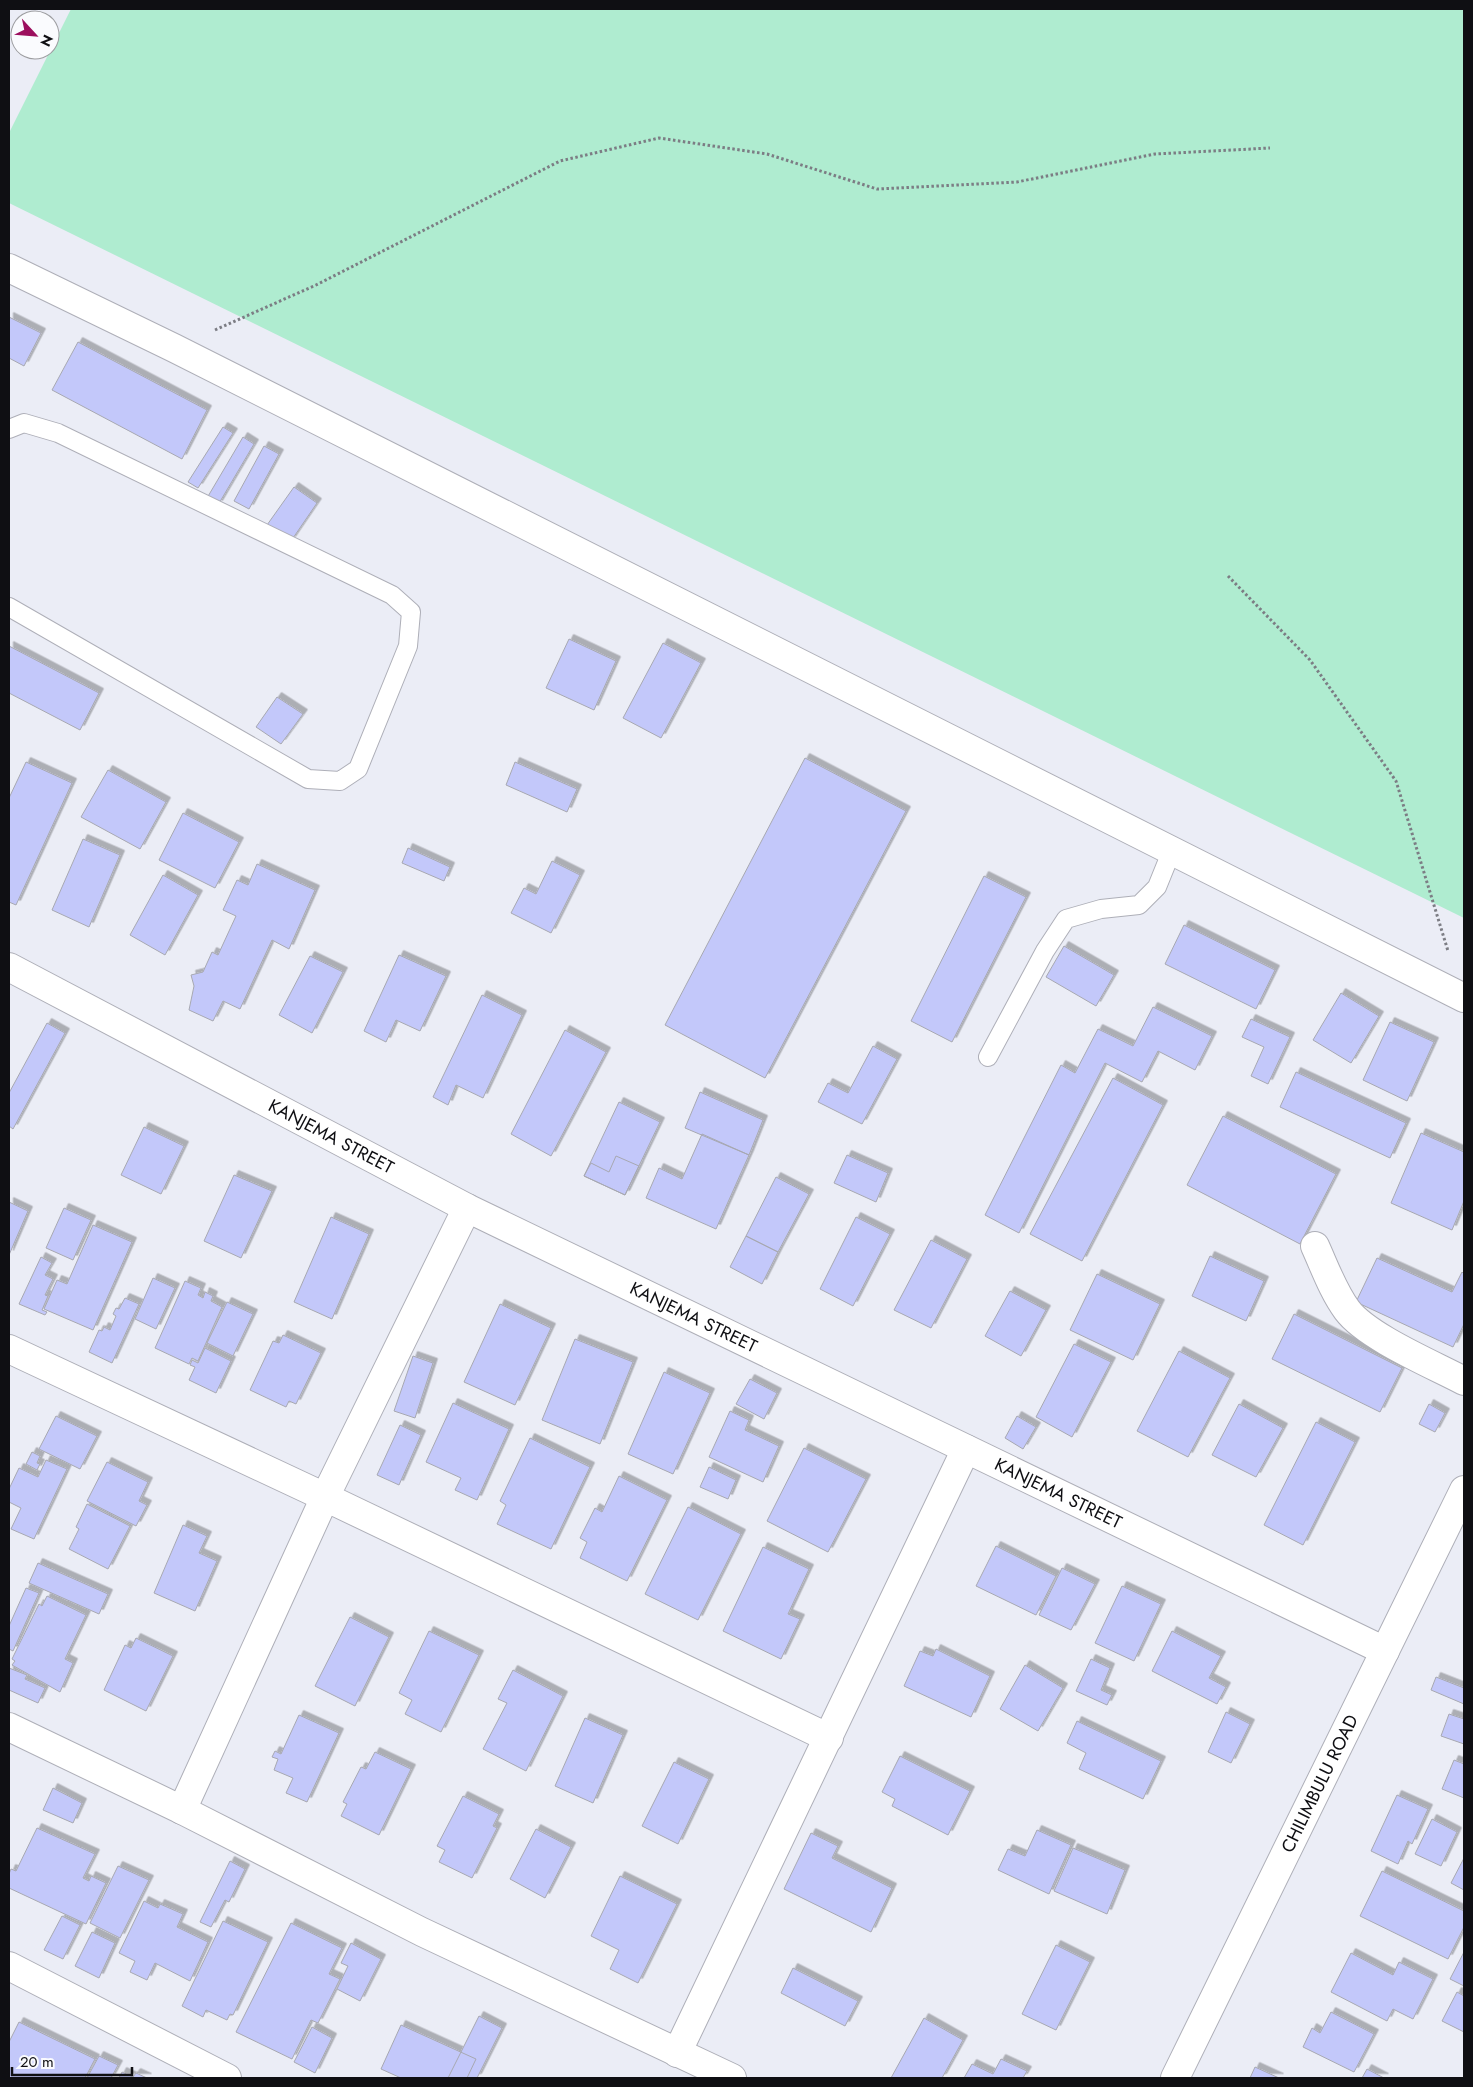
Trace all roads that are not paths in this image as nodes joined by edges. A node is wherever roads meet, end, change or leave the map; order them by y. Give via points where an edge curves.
1 (9, 268) edge
2 (9, 429) edge
3 (9, 607) edge
4 (1172, 850) junction
5 (9, 967) edge
6 (1463, 998) edge
7 (988, 1058) dead end
8 (467, 1208) junction
9 (1315, 1246) dead end
10 (9, 1349) edge
11 (1464, 1382) edge
12 (966, 1449) junction
13 (1464, 1490) edge
14 (325, 1496) junction
15 (1385, 1651) junction
16 (9, 1727) edge
17 (829, 1738) junction
18 (182, 1810) junction
19 (9, 1966) edge
20 (677, 2053) junction
21 (227, 2078) edge
22 (732, 2078) edge
23 (1175, 2078) edge

1 - 4 street
2 - 3 lane via 24,423 58,433 392,595 411,612 408,646 358,769 340,781 308,779
4 - 6 street
4 - 7 lane via 1158,887 1139,905 1101,909 1066,919 1045,951
5 - 8 street, KANJEMA STREET
8 - 12 street, KANJEMA STREET
8 - 14 street
9 - 11 street via 1333,1289 1349,1312 1378,1336
10 - 14 street
12 - 15 street, KANJEMA STREET
12 - 17 street
13 - 15 street, CHILIMBULU ROAD
14 - 17 street
14 - 18 street
15 - 23 street, CHILIMBULU ROAD
16 - 18 street
17 - 20 street
18 - 20 street via 422,1932
19 - 21 street
20 - 22 street

